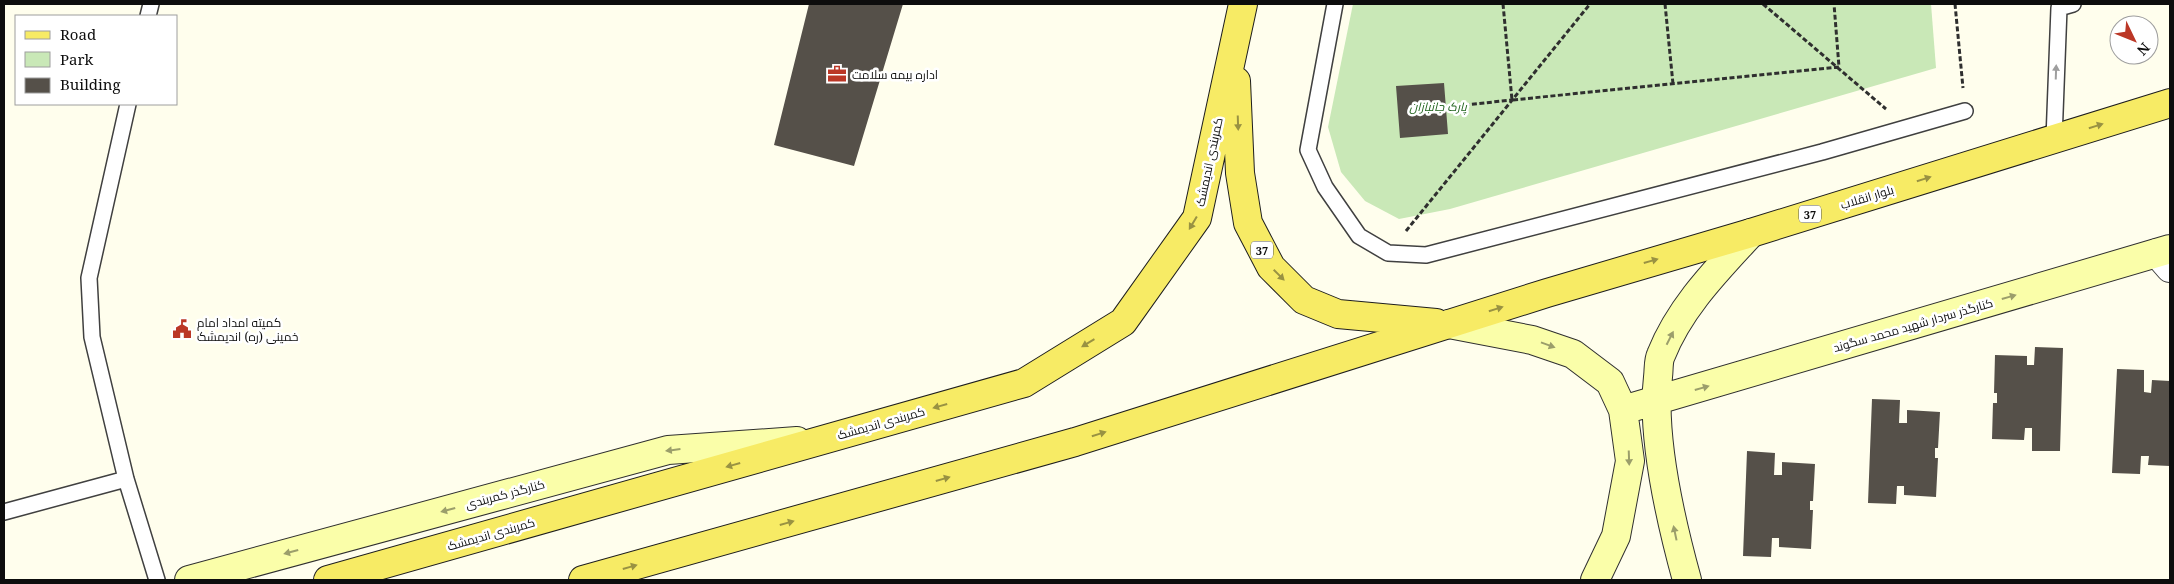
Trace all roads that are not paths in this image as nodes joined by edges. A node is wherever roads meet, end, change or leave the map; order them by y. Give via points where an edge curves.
1 (1243, 4) edge
2 (1335, 4) edge
3 (2073, 4) edge
4 (1234, 39) junction
5 (2170, 103) edge
6 (128, 105) edge
7 (1966, 111) road end
8 (2054, 139) junction
9 (1751, 233) junction
10 (2166, 257) edge
11 (1449, 324) junction
12 (1655, 401) junction
13 (1623, 410) junction
14 (826, 439) junction
15 (126, 479) junction
16 (4, 512) edge
17 (157, 580) edge
18 (189, 580) edge
19 (328, 580) edge
20 (583, 580) edge
21 (1595, 580) edge
22 (1687, 580) edge

1 - 4 main road, 37
2 - 7 lane via 1308,150 1325,187 1359,236 1388,253 1426,255 1822,152
8 -> 3 lane via 2059,8
4 -> 11 main road, 37 via 1240,173 1248,223 1271,267 1304,300 1338,314
4 -> 14 main road, کمربندی اندیمشک via 1197,218 1123,322 1024,383
8 -> 5 main road, بلوار انقلاب / 37
6 - 15 lane via 89,278 92,336
9 -> 8 main road, بلوار انقلاب / 37
11 -> 9 main road, بلوار انقلاب / 37
12 -> 9 street via 1660,356 1681,316 1708,279
12 -> 10 street, کنارگذر سردار شهید محمد سگوند
11 -> 13 street via 1532,340 1573,354 1610,382
20 -> 11 main road via 1075,442
12 - 13 street, کنارگذر سردار شهید محمد سگوند
22 -> 12 street via 1675,534
13 -> 21 street via 1630,461 1616,536
14 -> 18 street, کنارگذر کمربندی via 668,450
14 -> 19 main road, کمربندی اندیمشک
15 - 16 lane
15 - 17 lane

